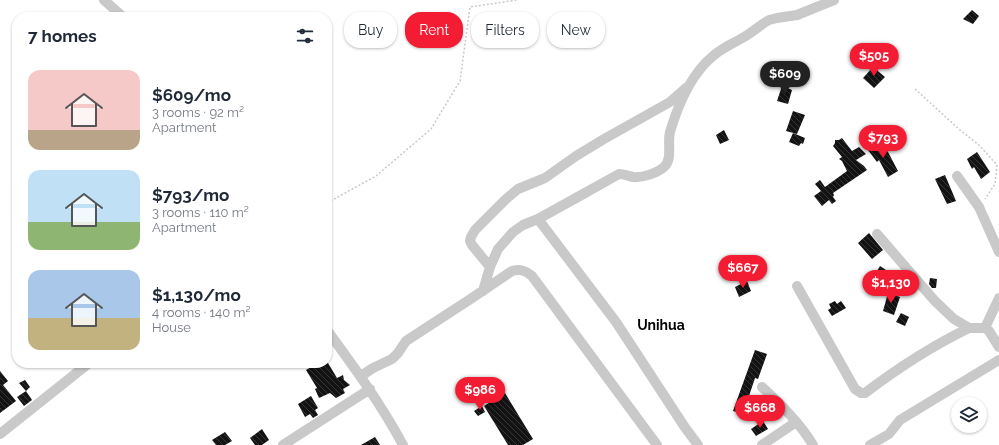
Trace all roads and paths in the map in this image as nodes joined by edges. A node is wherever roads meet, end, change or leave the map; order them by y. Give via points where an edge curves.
1 (104, 0) edge
2 (517, 0) edge
3 (834, 0) edge
4 (117, 12) edge
5 (690, 84) junction
6 (915, 89) dead end
7 (957, 176) dead end
8 (332, 199) edge
9 (979, 207) junction
10 (538, 219) junction
11 (877, 234) dead end
12 (999, 252) edge
13 (490, 267) junction
14 (797, 286) dead end
15 (483, 291) junction
16 (999, 298) edge
17 (969, 328) junction
18 (985, 328) junction
19 (332, 337) edge
20 (999, 347) edge
21 (999, 360) edge
22 (82, 368) edge
23 (361, 376) junction
24 (762, 387) dead end
25 (370, 389) junction
26 (796, 422) junction
27 (0, 434) edge
28 (283, 445) edge
29 (403, 445) edge
30 (657, 445) edge
31 (698, 445) edge
32 (762, 445) edge
33 (813, 445) edge
34 (870, 445) edge

1 - 4 street
2 - 8 path via 470,7 460,82 431,129 376,176
3 - 5 street via 797,15 776,18 762,24 712,56
5 - 10 street via 670,134 668,162 664,167 644,177 618,174
5 - 13 street via 670,102 598,143 546,178 518,190 506,199 475,230 470,241
6 - 9 path via 980,146 997,165 995,184
7 - 9 street
9 - 12 street
10 - 13 street via 523,224 505,240
10 - 31 street via 616,322
11 - 17 street via 934,300 954,319
13 - 15 street
14 - 17 street via 855,389 860,393 865,393 936,344
15 - 23 street via 406,341 392,359
15 - 30 street via 512,271 517,269 527,272
16 - 18 street
17 - 18 street
18 - 20 street
19 - 23 street
21 - 34 street via 900,420 889,434
22 - 27 street
23 - 25 street
24 - 26 street
25 - 28 street
25 - 29 street
26 - 32 street
26 - 33 street

